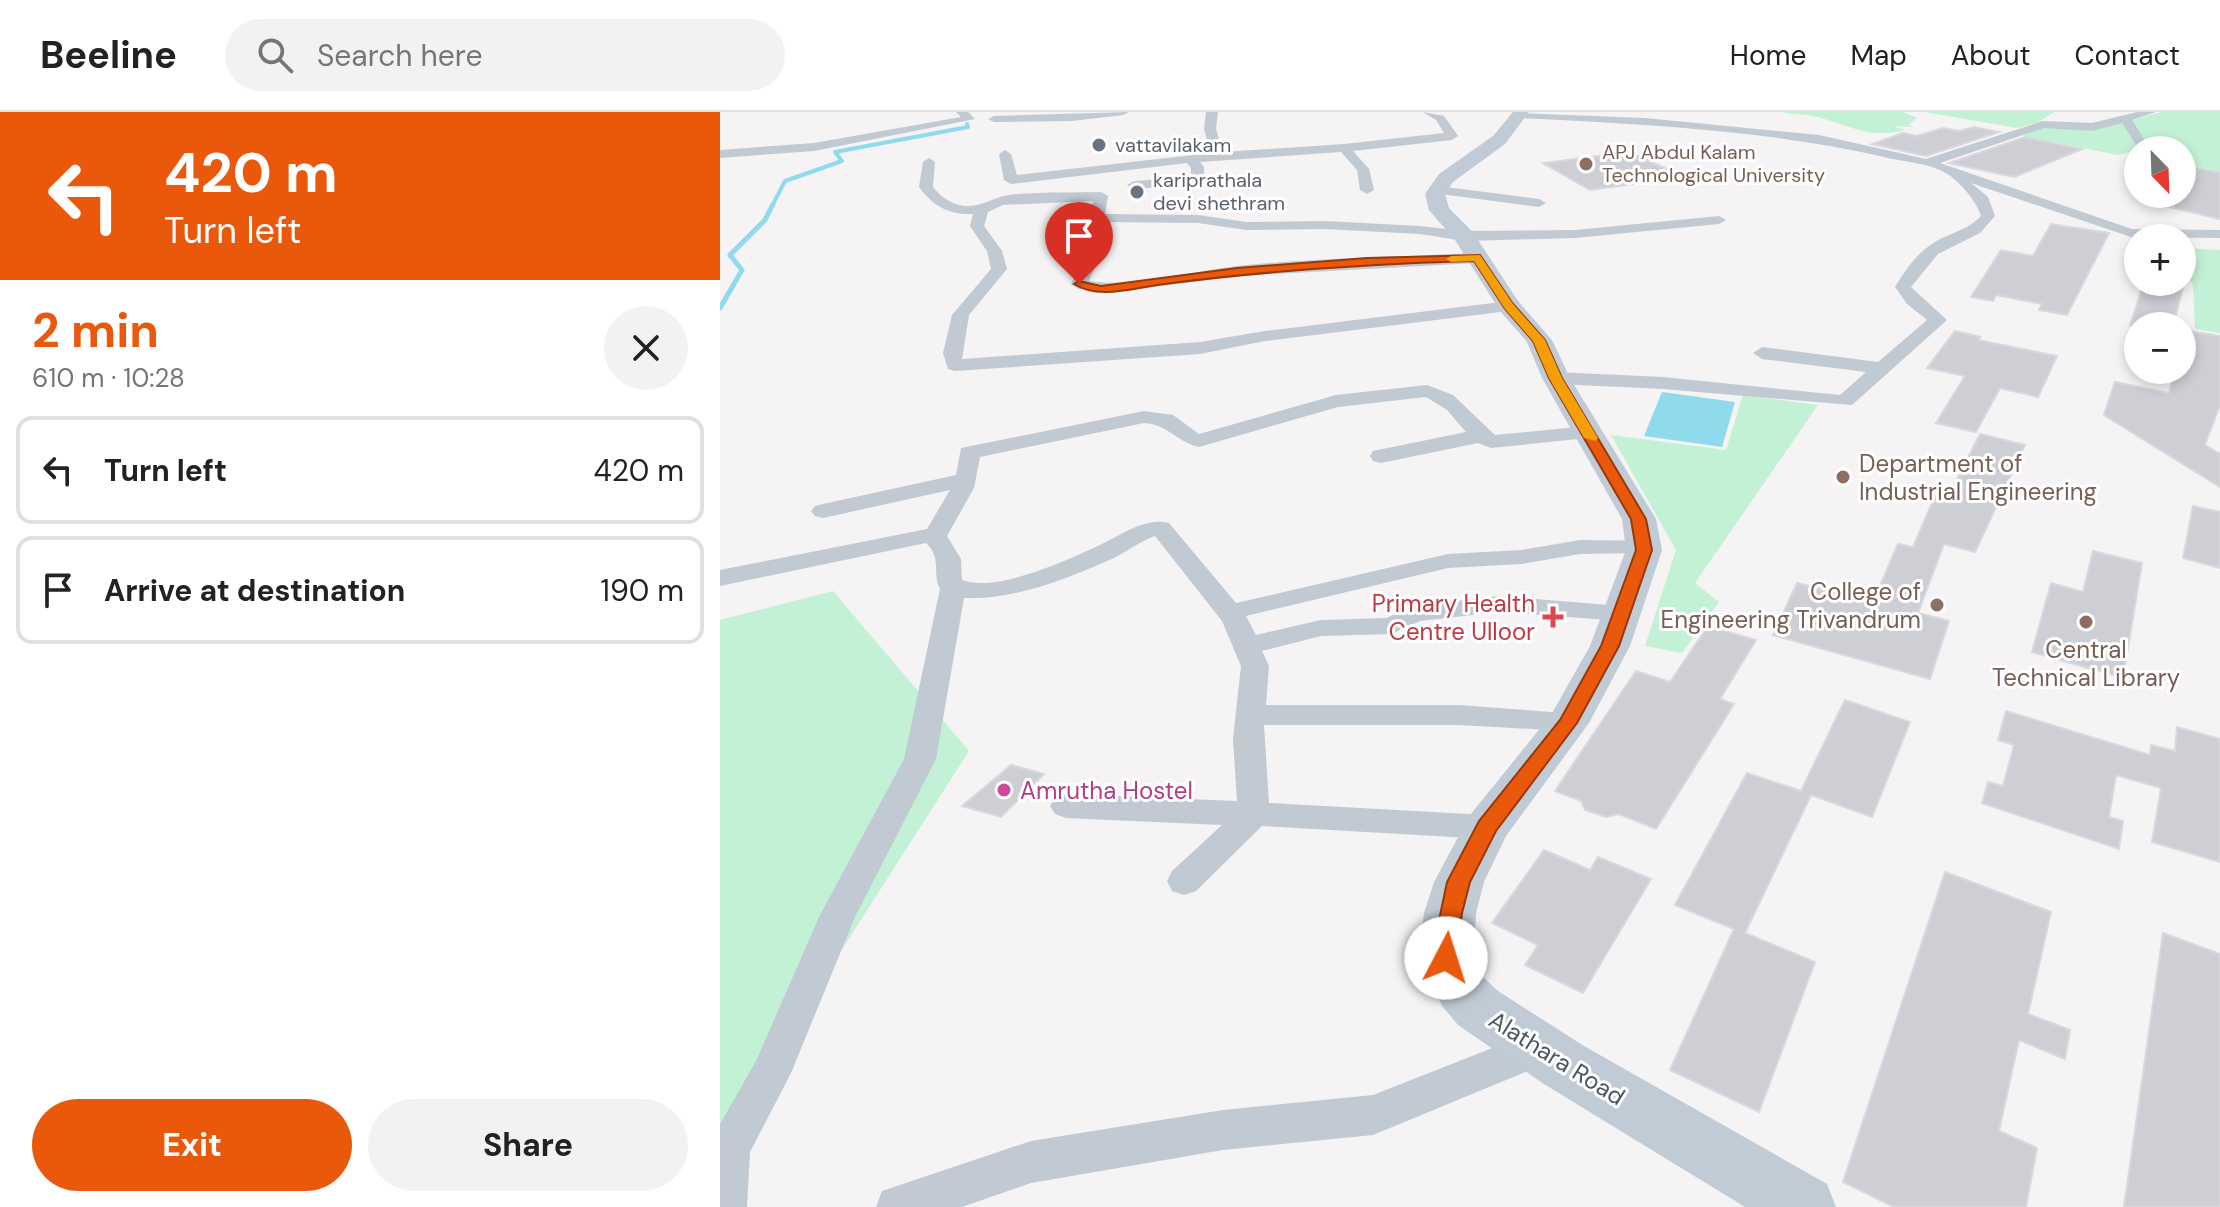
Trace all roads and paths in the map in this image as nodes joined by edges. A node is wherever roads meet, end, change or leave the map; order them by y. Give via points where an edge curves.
1 (1010, 112) edge
2 (1040, 112) edge
3 (1123, 112) edge
4 (1212, 112) edge
5 (1429, 112) edge
6 (1699, 112) edge
7 (2060, 112) edge
8 (2150, 112) edge
9 (1520, 113) edge
10 (968, 116) edge
11 (2125, 118) junction
12 (994, 119) junction
13 (2043, 124) junction
14 (1768, 133) junction
15 (1298, 134) dead end
16 (2136, 136) edge
17 (1344, 148) junction
18 (1313, 150) junction
19 (1103, 151) dead end
20 (720, 154) edge
21 (1005, 154) dead end
22 (1218, 156) junction
23 (1191, 160) junction
24 (929, 162) dead end
25 (1927, 163) junction
26 (1107, 169) junction
27 (1950, 171) junction
28 (1011, 180) junction
29 (1367, 190) dead end
30 (1438, 190) junction
31 (1101, 196) junction
32 (1002, 201) junction
33 (1539, 203) dead end
34 (981, 212) junction
35 (1098, 218) junction
36 (1719, 220) dead end
37 (2220, 234) edge
38 (1470, 247) junction
39 (1509, 306) junction
40 (1762, 353) dead end
41 (1884, 369) junction
42 (1556, 378) junction
43 (1588, 432) junction
44 (1480, 436) junction
45 (1381, 456) dead end
46 (965, 480) junction
47 (823, 511) dead end
48 (935, 537) junction
49 (1644, 546) junction
50 (1470, 560) junction
51 (720, 578) edge
52 (953, 587) junction
53 (1476, 606) junction
54 (1230, 612) junction
55 (1623, 613) junction
56 (1246, 646) junction
57 (1250, 715) junction
58 (1568, 721) junction
59 (1066, 806) dead end
60 (1254, 814) junction
61 (1487, 827) junction
62 (1184, 881) dead end
63 (1538, 1048) junction
64 (924, 1203) edge
65 (725, 1207) edge
66 (1804, 1207) edge

1 - 10 street
2 - 12 street
3 - 12 street
4 - 22 street via 1210,129
5 - 17 street via 1452,136
6 - 14 street
7 - 13 street
8 - 11 street
9 - 14 street
9 - 30 street via 1499,140 1446,178
10 - 12 street
10 - 20 street via 814,147
11 - 13 street via 2092,127
11 - 16 street
13 - 25 street
14 - 25 street
15 - 18 street
17 - 18 street
17 - 29 street via 1363,169
18 - 22 street
19 - 26 street
21 - 28 street
22 - 23 street
23 - 26 street
23 - 31 street via 1198,167 1197,181 1101,189
24 - 34 street via 926,187 941,205
25 - 27 street
26 - 28 street
27 - 37 street via 2131,233
27 - 41 street via 1983,200 1988,216 1979,229 1922,258 1903,287 1938,320
28 - 32 street via 1001,182
30 - 33 street
30 - 38 street via 1439,210
31 - 32 street
31 - 35 street
32 - 34 street
34 - 39 street via 977,226 990,242 999,269 966,303 956,323 951,359 955,365 1200,348
35 - 38 street via 1420,230
35 - 38 street via 1079,284 1101,289
36 - 38 street
38 - 39 street
39 - 42 street via 1539,340
40 - 41 street
41 - 42 street via 1845,401
42 - 43 street
43 - 44 street via 1508,442
43 - 49 street via 1639,519
44 - 45 street
44 - 46 street via 1440,396 1420,391 1336,401 1199,441 1169,419 1144,417 969,453
46 - 47 street
46 - 48 street via 962,495
48 - 51 street via 912,537
48 - 52 street via 947,550
49 - 50 street via 1580,547
49 - 55 street, Alathara Road
50 - 53 street
50 - 54 street
52 - 54 street via 968,592 998,589 1161,528
52 - 65 street via 920,759 837,917 771,1073 729,1149
53 - 55 street
53 - 56 street via 1414,614 1391,626 1321,628
54 - 56 street
55 - 58 street, Alathara Road
56 - 57 street via 1255,666
57 - 58 street
57 - 60 street
58 - 61 street, Alathara Road
59 - 60 street
60 - 61 street
60 - 62 street
61 - 63 street, Alathara Road via 1459,882 1446,958 1461,990 1478,1008
63 - 64 street via 1373,1115 1223,1130 1031,1162
63 - 66 street, Alathara Road

